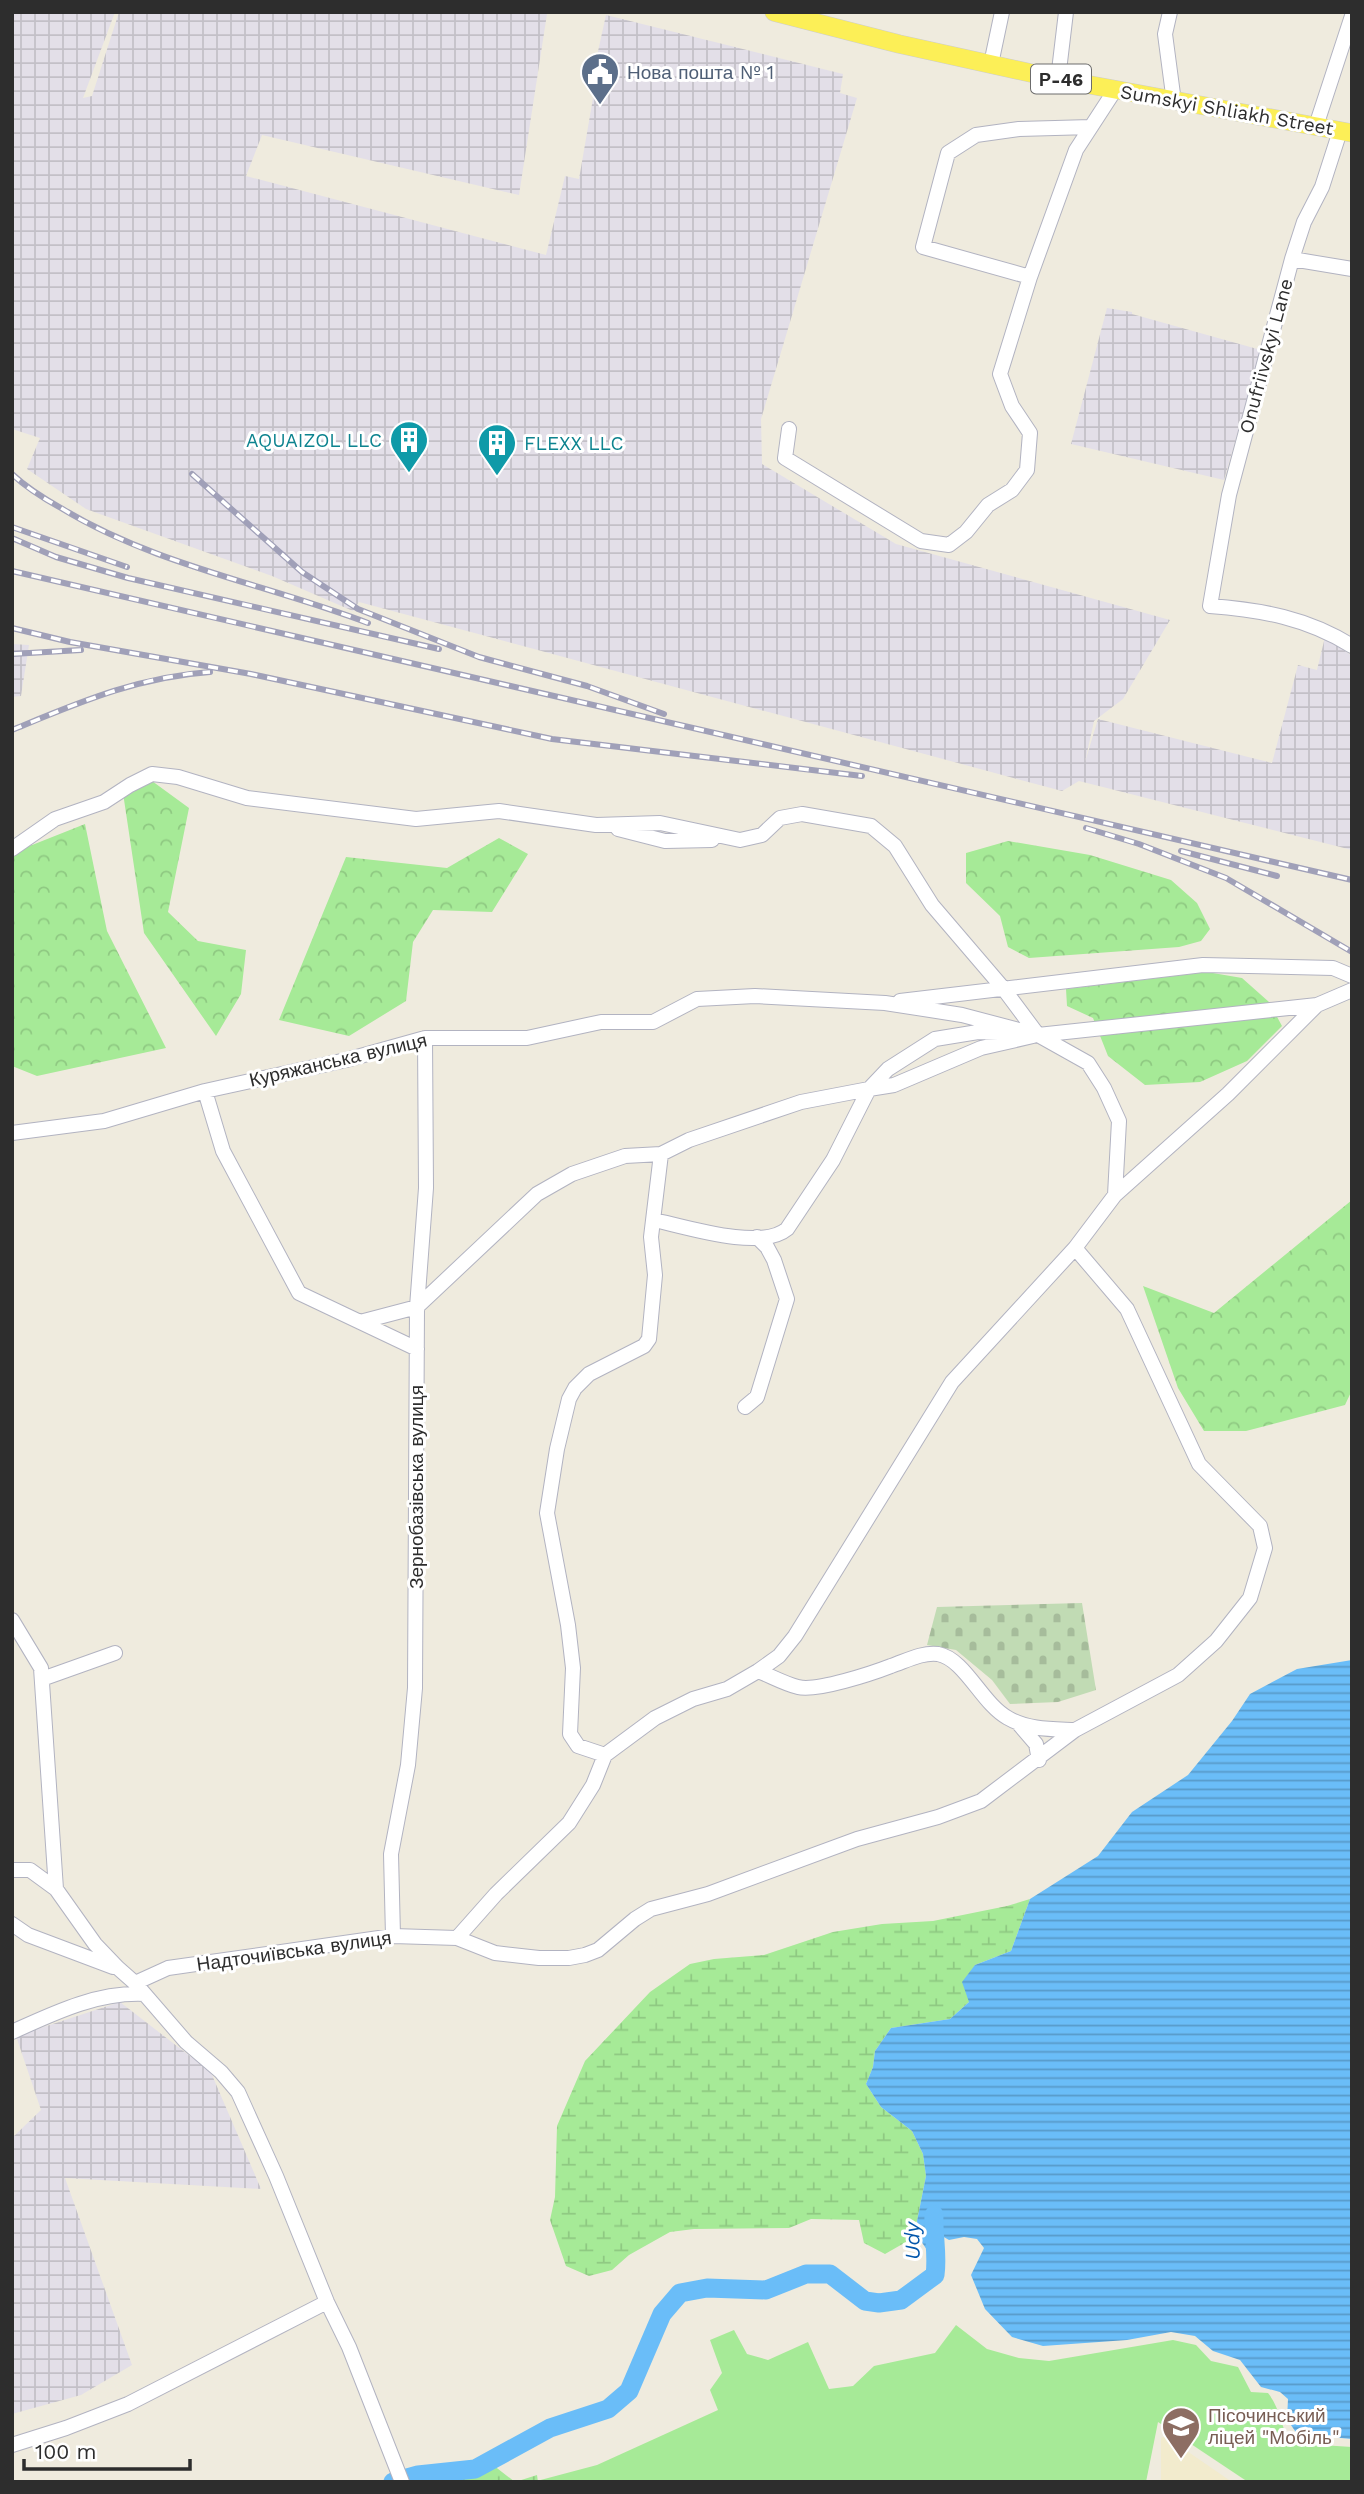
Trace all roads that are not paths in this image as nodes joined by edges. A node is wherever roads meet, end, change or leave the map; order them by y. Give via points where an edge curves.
1 (774, 12) edge
2 (1002, 12) edge
3 (1066, 12) edge
4 (1170, 12) edge
5 (1352, 16) edge
6 (991, 64) junction
7 (1058, 79) junction
8 (1115, 90) junction
9 (1174, 102) junction
10 (1316, 126) junction
11 (1091, 127) junction
12 (1346, 132) edge
13 (1292, 259) junction
14 (1352, 269) edge
15 (1030, 277) junction
16 (789, 429) dead end
17 (1352, 646) edge
18 (12, 849) edge
19 (1352, 975) edge
20 (1003, 988) junction
21 (1352, 990) edge
22 (885, 1003) junction
23 (1317, 1005) junction
24 (1038, 1035) junction
25 (425, 1038) junction
26 (869, 1089) junction
27 (205, 1091) junction
28 (12, 1133) edge
29 (661, 1154) junction
30 (1115, 1195) junction
31 (654, 1220) junction
32 (757, 1237) junction
33 (1075, 1248) junction
34 (417, 1307) junction
35 (360, 1322) junction
36 (417, 1349) junction
37 (745, 1407) dead end
38 (12, 1620) edge
39 (115, 1653) dead end
40 (758, 1671) junction
41 (42, 1679) junction
42 (1018, 1723) junction
43 (1075, 1730) junction
44 (605, 1755) junction
45 (1039, 1760) junction
46 (12, 1870) edge
47 (56, 1889) junction
48 (12, 1924) edge
49 (393, 1936) junction
50 (457, 1938) junction
51 (118, 1968) junction
52 (139, 1988) junction
53 (12, 2032) edge
54 (327, 2302) junction
55 (12, 2445) edge
56 (402, 2482) edge

1 - 6 main road, Sumskyi Shliakh Street / Р-46
2 - 6 street
3 - 7 street
4 - 9 street via 1165,34
5 - 10 street
6 - 7 main road, Sumskyi Shliakh Street / Р-46
7 - 8 main road, Sumskyi Shliakh Street / Р-46
8 - 9 main road, Sumskyi Shliakh Street / Р-46
8 - 11 street
9 - 10 main road, Sumskyi Shliakh Street / Р-46
10 - 12 main road, Sumskyi Shliakh Street / Р-46
11 - 15 street via 1076,150
11 - 15 street via 976,135 948,153 923,247
12 - 13 street, Onufriivskyi Lane
13 - 14 street
13 - 17 street, Onufriivskyi Lane via 1229,495 1210,606 1288,616
15 - 16 street via 1000,374 1012,406 1030,433 1027,470 1012,490 988,505 949,545 921,541 785,458
18 - 20 street via 55,819 104,802 152,774 247,798 416,819 499,811 597,825 660,823 740,840 762,835 780,818 802,814 871,826 895,846 932,905
19 - 20 street via 1333,968 1203,965
20 - 22 street
20 - 24 street
21 - 23 street
22 - 24 street via 962,1015
22 - 25 street, Куряжанська вулиця via 755,996 696,999 653,1022 601,1022 527,1038
23 - 24 street
23 - 30 street via 1228,1094
24 - 26 street via 981,1048 894,1085
24 - 26 street via 978,1032 934,1039 888,1069
24 - 30 street via 1088,1063 1104,1088 1119,1121
25 - 27 street, Куряжанська вулиця
25 - 34 street, Зернобазівська вулиця via 426,1188
26 - 29 street via 802,1102
26 - 32 street via 833,1160 788,1229 780,1235
27 - 28 street, Куряжанська вулиця via 104,1121
27 - 35 street via 223,1151 299,1293
29 - 31 street
29 - 34 street via 625,1156 572,1174 537,1194
30 - 33 street
31 - 32 street
31 - 44 street via 649,1339 644,1346 589,1374 575,1388 557,1449 547,1513 571,1647 570,1734 578,1746
32 - 37 street via 774,1260 787,1299 757,1397
33 - 40 street via 952,1382 795,1636 779,1656
33 - 43 street, Надточиївська вулиця via 1128,1309 1199,1464 1260,1526 1265,1548 1250,1598 1216,1641 1178,1675
34 - 35 street
34 - 36 street, Зернобазівська вулиця
35 - 36 street
36 - 49 street, Зернобазівська вулиця via 415,1688 408,1765 391,1854
38 - 41 street via 41,1668
39 - 41 street
40 - 42 street via 800,1688 941,1655 955,1662 993,1708
40 - 44 street via 656,1718
41 - 47 street
42 - 43 street
42 - 45 street via 1036,1744
43 - 45 street, Надточиївська вулиця
44 - 50 street via 569,1824
45 - 50 street, Надточиївська вулиця via 981,1801 651,1909 585,1955 539,1958 495,1953
46 - 47 street via 30,1870
47 - 51 street
48 - 51 street via 28,1935
49 - 50 street, Надточиївська вулиця
49 - 52 street, Надточиївська вулиця via 168,1968
51 - 52 street
52 - 53 street via 105,1996
52 - 54 street via 238,2092
54 - 55 street via 128,2404
54 - 56 street

